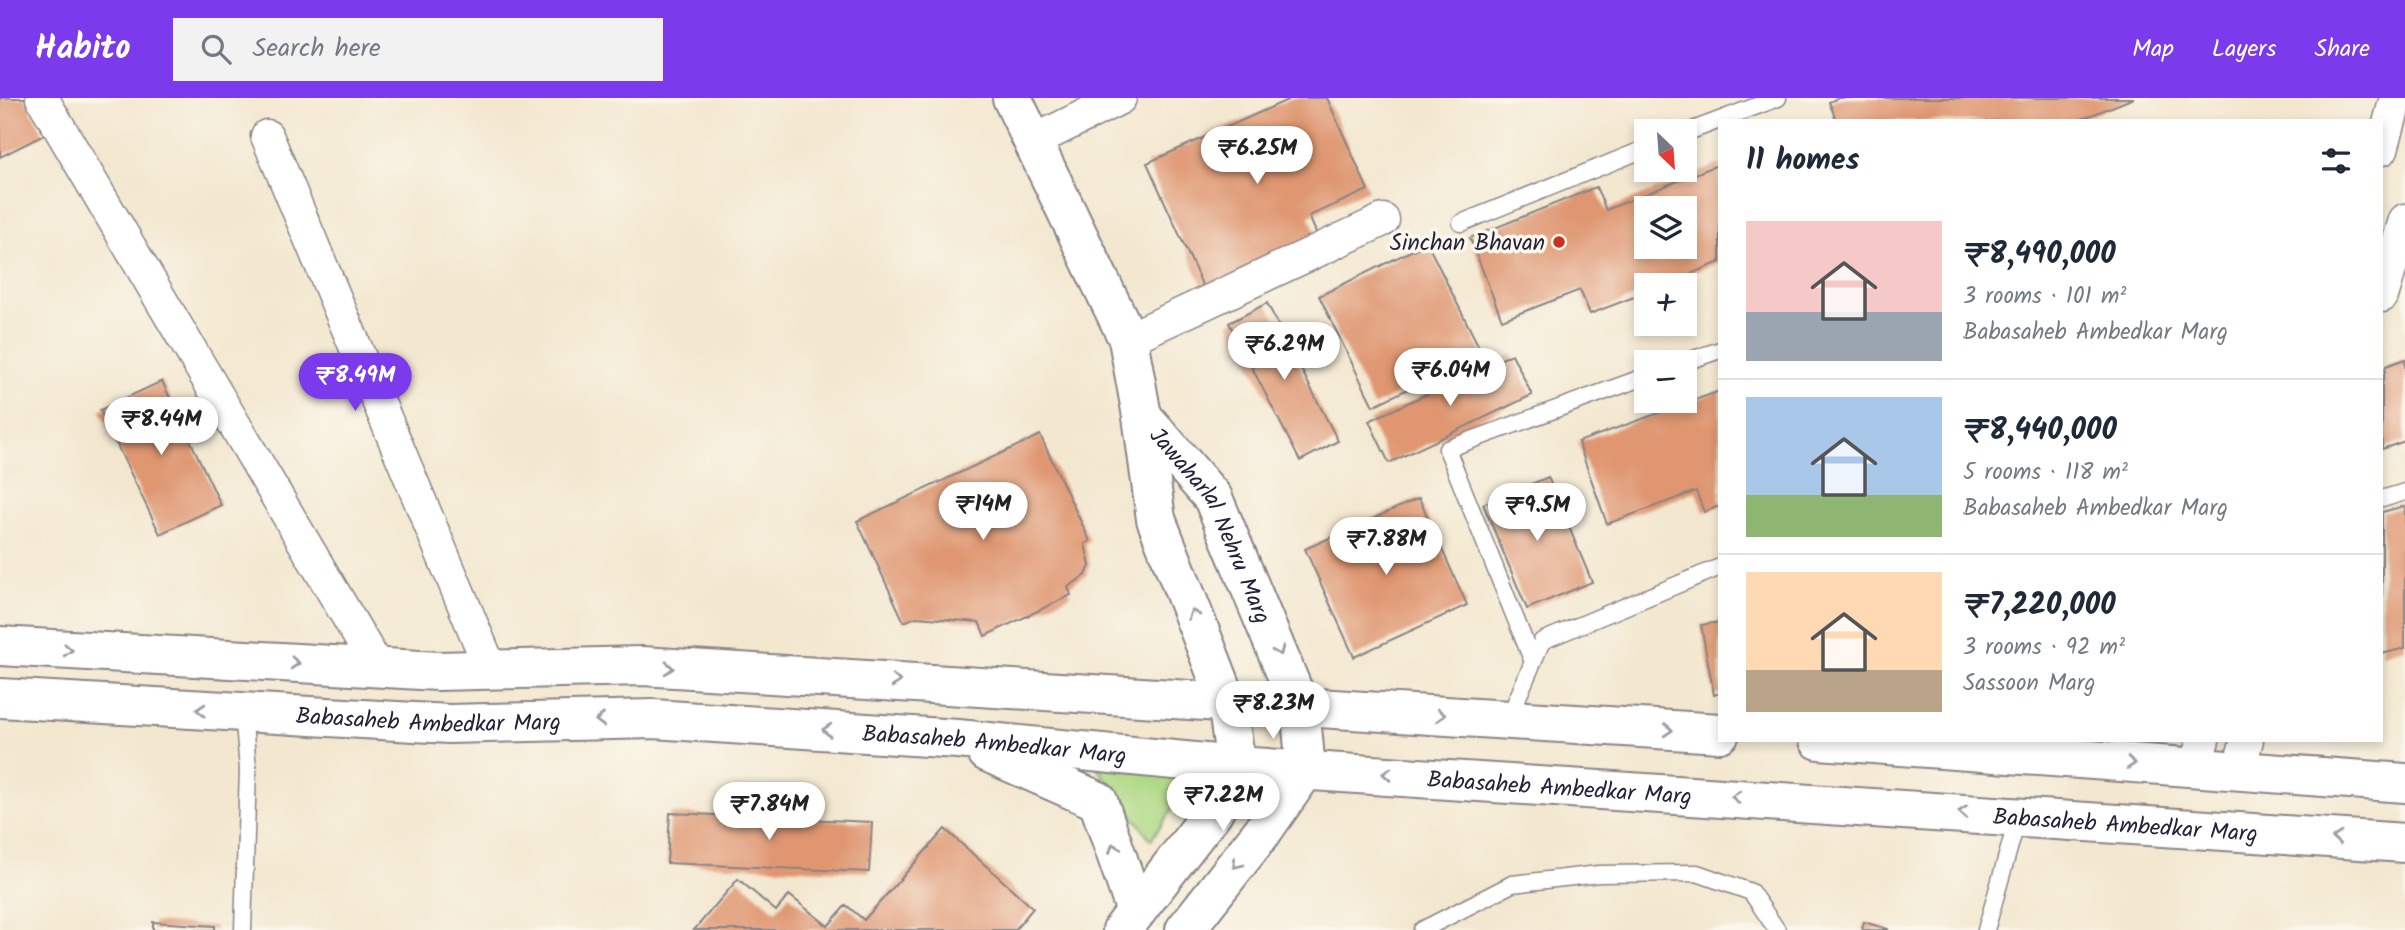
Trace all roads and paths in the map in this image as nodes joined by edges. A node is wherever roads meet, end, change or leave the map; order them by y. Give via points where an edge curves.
1 (42, 98) edge
2 (1012, 98) edge
3 (1120, 98) edge
4 (1778, 98) edge
5 (2396, 98) edge
6 (1722, 119) edge
7 (1718, 121) edge
8 (1698, 128) edge
9 (267, 136) dead end
10 (1034, 141) junction
11 (2383, 144) edge
12 (1634, 153) edge
13 (1383, 219) dead end
14 (2405, 220) edge
15 (1461, 223) dead end
16 (2383, 293) edge
17 (1128, 339) junction
18 (1718, 350) edge
19 (1697, 358) edge
20 (1634, 381) edge
21 (1142, 416) junction
22 (2405, 492) edge
23 (2383, 499) edge
24 (1718, 568) edge
25 (0, 646) edge
26 (1533, 662) junction
27 (378, 668) junction
28 (491, 670) junction
29 (0, 698) edge
30 (1227, 701) junction
31 (1300, 707) junction
32 (243, 712) junction
33 (1509, 718) junction
34 (1718, 733) edge
35 (958, 739) junction
36 (1873, 742) edge
37 (2199, 754) edge
38 (2242, 755) edge
39 (1236, 766) junction
40 (1306, 769) junction
41 (2405, 783) edge
42 (2018, 815) junction
43 (2405, 843) edge
44 (1129, 921) edge
45 (243, 930) edge
46 (1185, 930) edge
47 (1422, 930) edge
48 (1777, 930) edge
49 (1986, 930) edge

1 - 27 street
2 - 10 main road, Jawaharlal Nehru Marg
3 - 10 street
4 - 6 lane
5 - 11 street
7 - 8 lane
9 - 28 street
10 - 17 main road, Jawaharlal Nehru Marg
12 - 15 lane
13 - 17 street
14 - 16 street
17 - 21 main road, Jawaharlal Nehru Marg
18 - 19 lane
20 - 26 lane via 1447,449
30 -> 21 main road via 1156,519
21 -> 31 main road, Jawaharlal Nehru Marg via 1213,498
22 - 23 lane
24 - 26 lane via 1542,642
25 -> 27 main road, Babasaheb Ambedkar Marg
26 - 33 lane
27 - 28 main road, Babasaheb Ambedkar Marg
28 -> 30 main road, Babasaheb Ambedkar Marg via 642,666
32 -> 29 main road, Babasaheb Ambedkar Marg
30 - 31 main road, Babasaheb Ambedkar Marg
30 - 39 main road
31 -> 33 main road, Babasaheb Ambedkar Marg
31 - 40 main road, Jawaharlal Nehru Marg
35 -> 32 main road, Babasaheb Ambedkar Marg via 653,719 449,724
32 - 45 lane via 248,769
33 -> 34 main road, Babasaheb Ambedkar Marg
35 - 39 main road, Babasaheb Ambedkar Marg
44 -> 35 main road via 1098,801
36 -> 37 main road
37 - 38 main road
38 - 41 main road
39 - 40 main road, Babasaheb Ambedkar Marg
39 - 44 main road via 1213,812
42 -> 40 main road, Babasaheb Ambedkar Marg
40 -> 46 main road
43 -> 42 main road, Babasaheb Ambedkar Marg
42 - 49 lane
47 - 48 lane via 1512,884 1599,874 1697,873 1751,892

